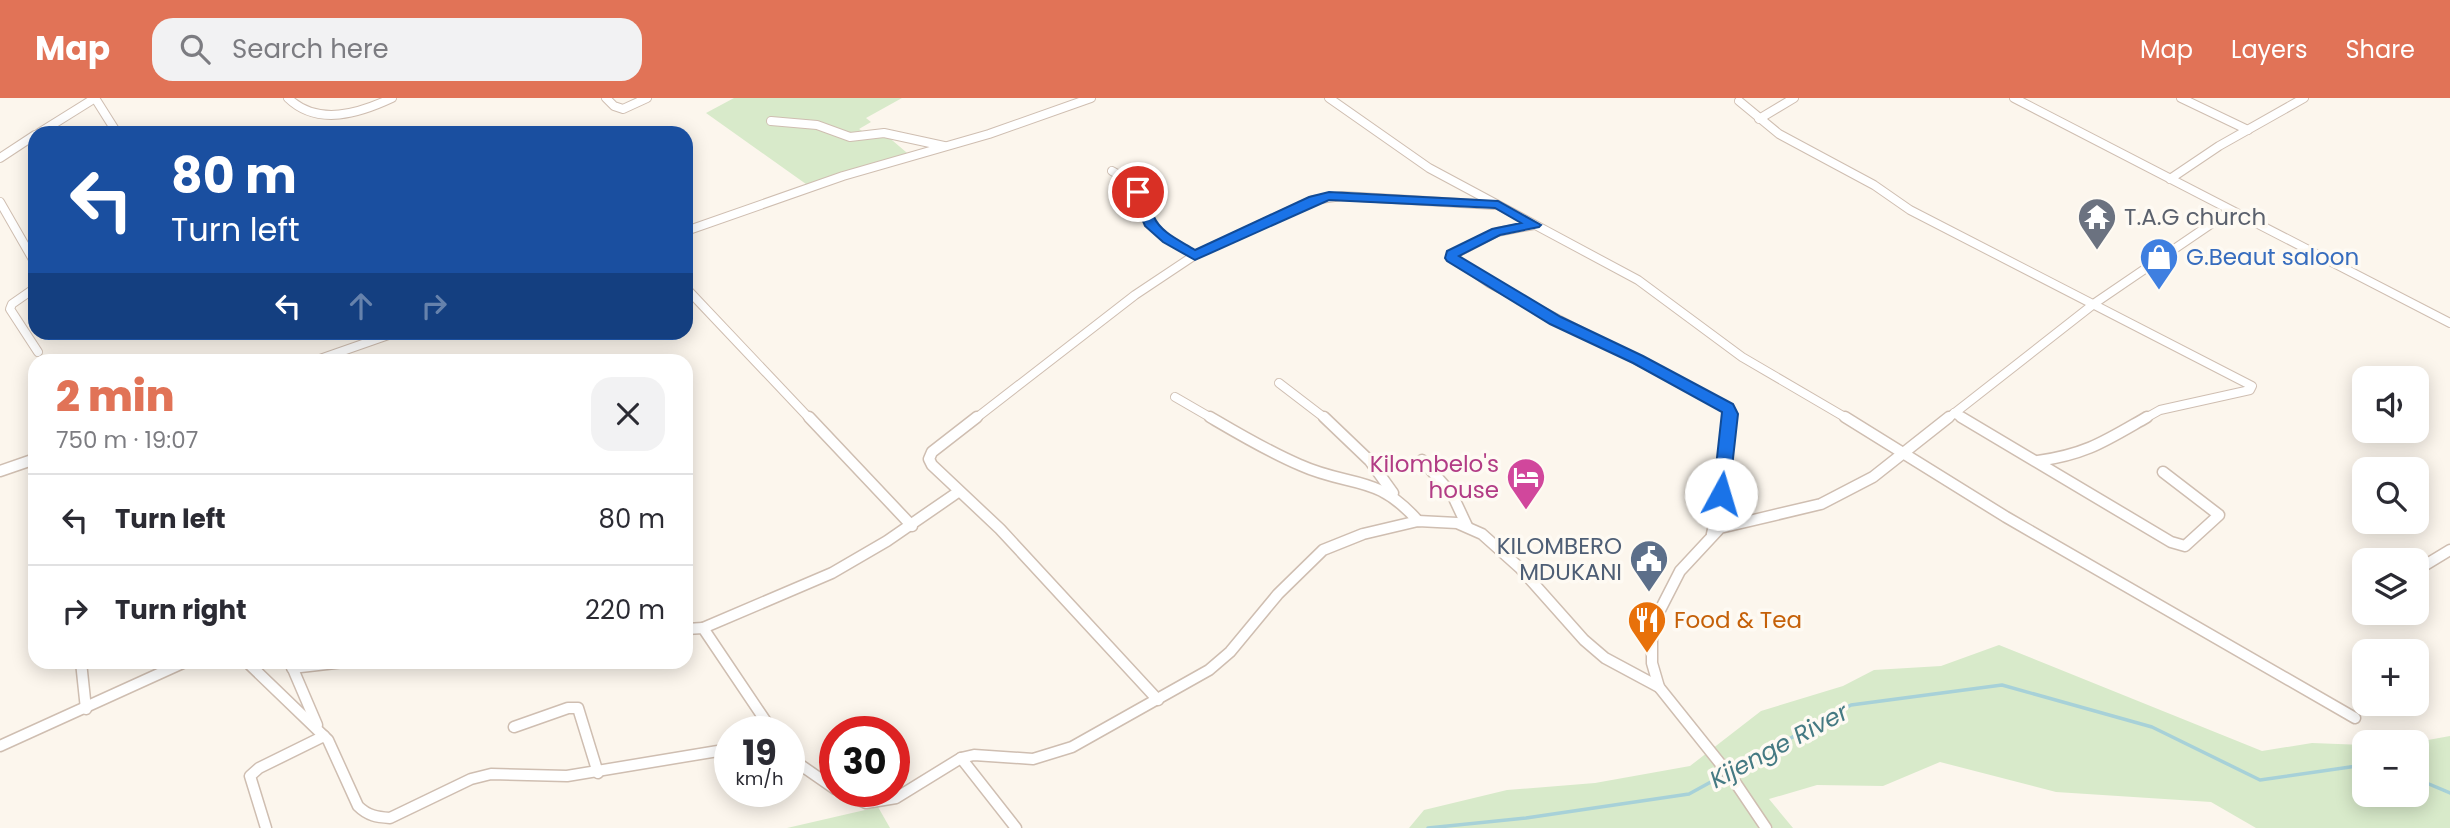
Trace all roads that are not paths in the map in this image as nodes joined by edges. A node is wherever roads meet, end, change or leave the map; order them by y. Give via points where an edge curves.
1 (95, 98) edge
2 (288, 98) edge
3 (392, 98) edge
4 (606, 98) edge
5 (648, 98) edge
6 (1091, 98) edge
7 (1329, 98) edge
8 (1794, 98) edge
9 (2014, 98) edge
10 (2181, 98) edge
11 (2304, 98) edge
12 (1739, 101) dead end
13 (1759, 119) junction
14 (771, 121) dead end
15 (50, 126) edge
16 (113, 126) edge
17 (2248, 130) junction
18 (28, 140) edge
19 (944, 146) junction
20 (0, 158) edge
21 (1112, 171) dead end
22 (2170, 179) junction
23 (0, 202) edge
24 (1498, 205) junction
25 (2230, 211) junction
26 (1534, 225) junction
27 (693, 229) edge
28 (28, 251) edge
29 (1195, 255) junction
30 (28, 293) edge
31 (693, 295) edge
32 (2095, 303) junction
33 (12, 304) junction
34 (0, 311) edge
35 (2450, 323) edge
36 (28, 337) edge
37 (30, 340) edge
38 (374, 340) edge
39 (38, 352) dead end
40 (334, 354) edge
41 (1279, 383) dead end
42 (1175, 397) dead end
43 (1954, 413) junction
44 (1904, 452) junction
45 (1422, 460) dead end
46 (28, 461) edge
47 (2038, 461) junction
48 (0, 471) edge
49 (2163, 472) dead end
50 (958, 492) junction
51 (1394, 494) junction
52 (1418, 521) junction
53 (912, 526) junction
54 (1467, 526) junction
55 (1712, 534) junction
56 (2450, 550) edge
57 (2429, 563) edge
58 (703, 628) junction
59 (693, 629) edge
60 (81, 669) edge
61 (170, 669) edge
62 (254, 669) edge
63 (293, 669) edge
64 (1659, 687) junction
65 (1158, 700) junction
66 (86, 709) junction
67 (762, 716) edge
68 (2356, 718) dead end
69 (513, 727) dead end
70 (322, 734) junction
71 (0, 746) edge
72 (714, 751) edge
73 (961, 758) junction
74 (805, 768) edge
75 (598, 773) junction
76 (819, 780) edge
77 (910, 790) edge
78 (267, 828) edge
79 (1016, 828) edge
80 (1766, 828) edge

1 - 15 street
1 - 16 street
2 - 3 street via 299,107 335,117
4 - 5 street via 623,109
6 - 19 street
7 - 24 street via 1415,160
8 - 13 street
9 - 22 street
10 - 17 street
11 - 17 street
12 - 13 street
13 - 32 street via 1918,214
14 - 19 street via 817,125 850,138 890,133
17 - 22 street
18 - 20 street
19 - 27 street
21 - 29 street via 1135,184 1143,212 1158,233
22 - 25 street
23 - 28 street
24 - 26 street
24 - 29 street via 1329,196
25 - 32 street
25 - 35 street
26 - 44 street via 1638,281 1751,362
26 - 55 street via 1497,232 1451,256 1556,320 1728,408 1723,484
29 - 50 street via 1135,295 932,452 932,465
30 - 33 street
31 - 53 street
32 - 43 street
32 - 47 street via 2252,388 2160,410 2092,449
33 - 34 street
33 - 36 street via 10,309
37 - 39 street
38 - 40 street
41 - 51 street via 1350,441
42 - 51 street via 1314,472
43 - 44 street
43 - 47 street
44 - 55 street via 1831,501 1720,528
44 - 68 street via 2006,517
45 - 54 street via 1452,494
46 - 48 street
47 - 49 street via 2171,542 2185,546 2219,515
50 - 53 street
50 - 65 street via 1000,529
51 - 52 street
52 - 54 street
52 - 65 street via 1363,534 1323,551 1278,594 1230,652
53 - 58 street via 810,584
54 - 64 street via 1499,547 1605,658
55 - 64 street via 1680,571 1651,633
56 - 57 street
58 - 59 street
58 - 67 street
60 - 66 street
61 - 66 street
62 - 70 street
63 - 70 street
64 - 80 street
65 - 73 street via 1104,732 1052,754 1033,759
66 - 71 street
69 - 75 street via 578,708
70 - 75 street via 338,756 355,800 364,813 377,817 390,818 491,774
70 - 78 street via 250,776
72 - 75 street
73 - 77 street
73 - 79 street
74 - 76 street

